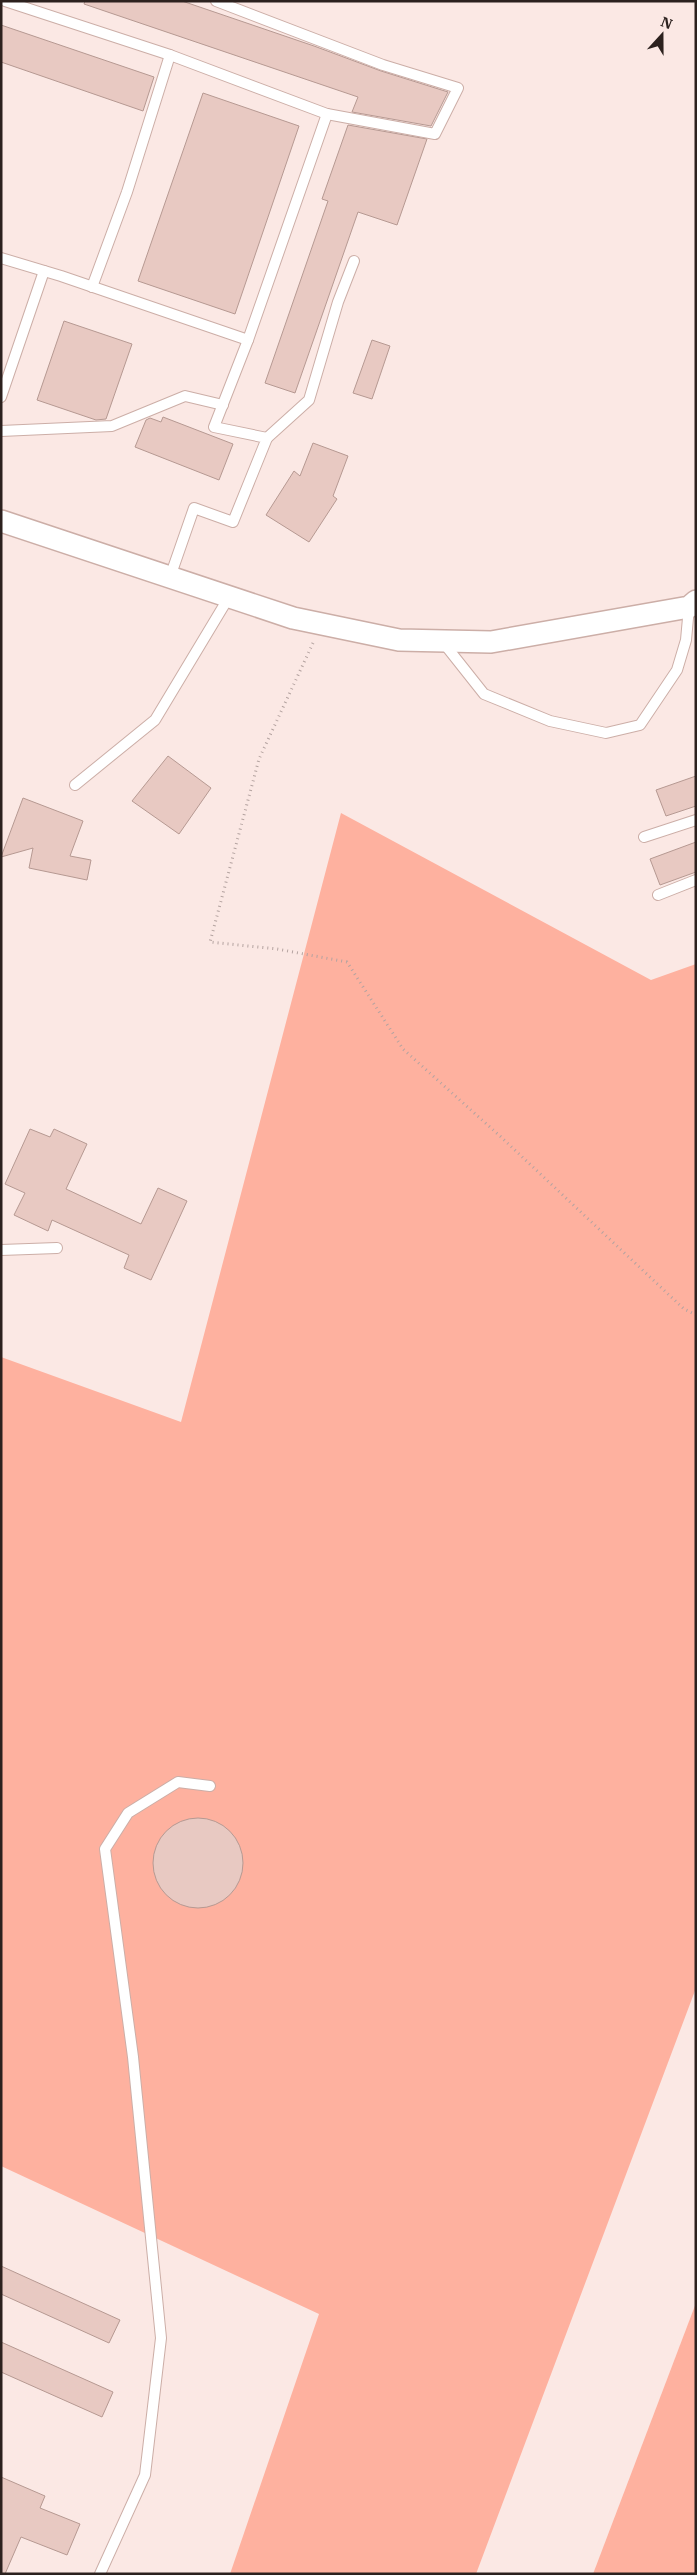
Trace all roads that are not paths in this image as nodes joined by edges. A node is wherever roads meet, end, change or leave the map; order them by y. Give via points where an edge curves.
1 (4, 1) edge
2 (216, 1) edge
3 (170, 55) junction
4 (327, 114) junction
5 (1, 258) edge
6 (354, 261) dead end
7 (44, 271) junction
8 (92, 287) junction
9 (248, 340) junction
10 (1, 397) edge
11 (223, 405) junction
12 (1, 431) edge
13 (267, 438) junction
14 (1, 521) edge
15 (170, 577) junction
16 (229, 597) junction
17 (692, 604) edge
18 (442, 641) junction
19 (75, 785) dead end
20 (696, 820) edge
21 (644, 837) dead end
22 (696, 880) edge
23 (658, 895) dead end
24 (57, 1248) dead end
25 (1, 1250) edge
26 (210, 1786) dead end
27 (100, 2574) edge

1 - 3 lane
2 - 4 lane via 383,65 458,88 435,134
3 - 4 lane
3 - 8 lane via 127,192
4 - 9 lane
5 - 7 lane
6 - 13 lane via 308,400
7 - 8 lane
7 - 10 lane
8 - 9 lane
9 - 11 lane
11 - 12 lane via 185,396 112,426
11 - 13 lane via 214,427
13 - 15 lane via 233,522 194,508
14 - 15 street
15 - 16 street
16 - 18 street via 321,624 399,640
16 - 19 lane via 155,720
17 - 18 street via 491,642
17 - 18 lane via 677,670 640,725 606,733 550,721 484,694
20 - 21 lane
22 - 23 lane
24 - 25 lane
26 - 27 lane via 178,1782 161,1792 128,1813 105,1849 133,2057 161,2338 145,2475

